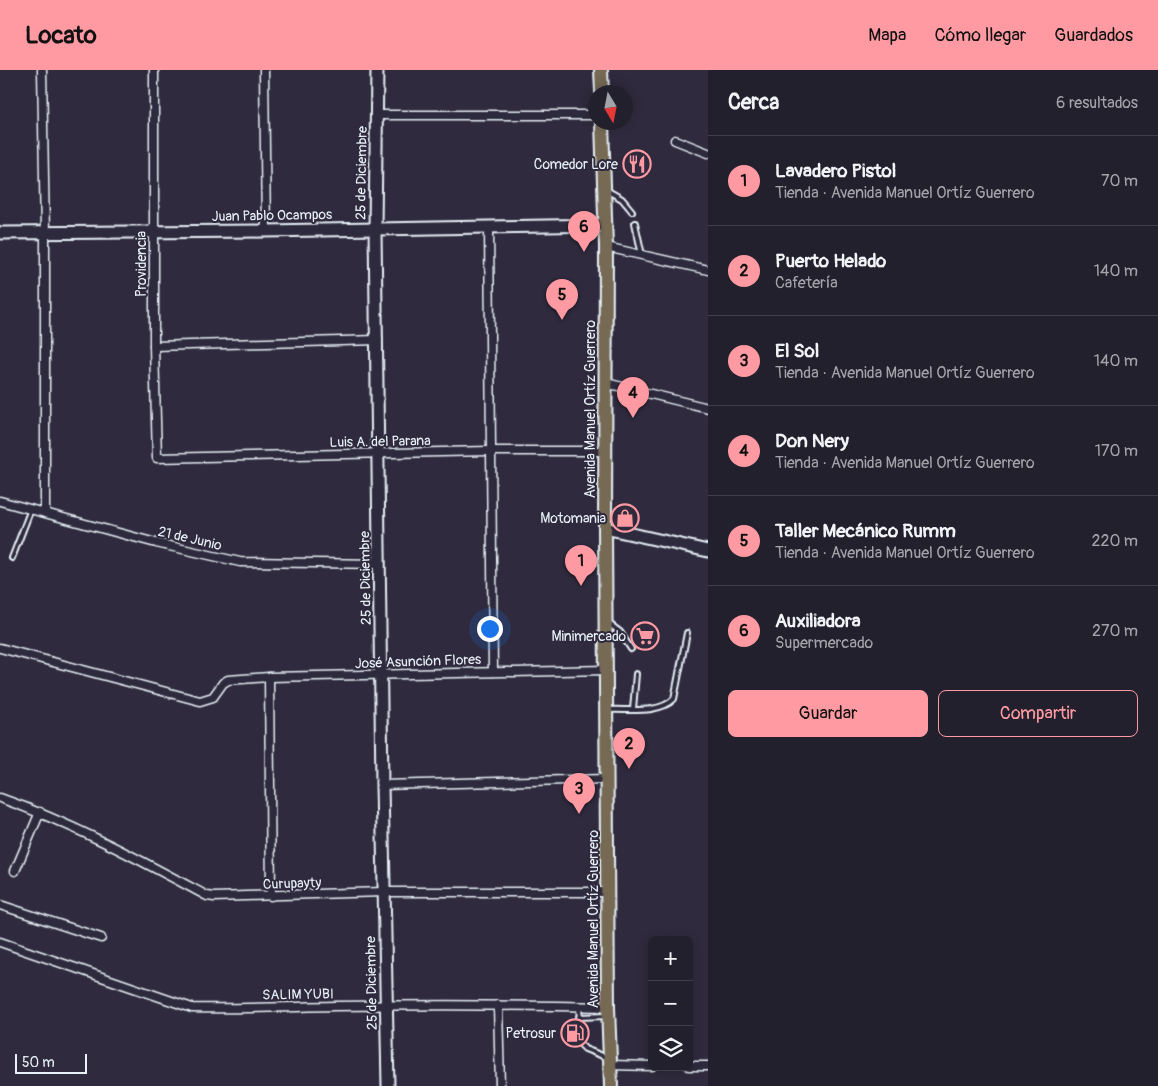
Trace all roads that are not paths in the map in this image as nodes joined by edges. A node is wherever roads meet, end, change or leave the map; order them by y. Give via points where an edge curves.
1 (42, 70) edge
2 (154, 70) edge
3 (264, 70) edge
4 (376, 70) edge
5 (601, 70) edge
6 (602, 85) edge
7 (377, 115) junction
8 (588, 115) edge
9 (602, 130) edge
10 (675, 140) dead end
11 (708, 153) edge
12 (604, 189) junction
13 (632, 211) dead end
14 (635, 223) dead end
15 (605, 224) junction
16 (488, 227) junction
17 (375, 228) junction
18 (266, 231) junction
19 (154, 232) junction
20 (0, 233) edge
21 (45, 233) junction
22 (606, 246) junction
23 (642, 255) junction
24 (708, 270) edge
25 (378, 340) junction
26 (154, 346) junction
27 (606, 383) junction
28 (708, 408) edge
29 (490, 451) junction
30 (605, 451) junction
31 (378, 454) junction
32 (156, 458) joint
33 (0, 501) edge
34 (31, 509) junction
35 (45, 512) junction
36 (605, 528) junction
37 (708, 550) edge
38 (12, 558) dead end
39 (379, 564) junction
40 (606, 622) junction
41 (687, 633) dead end
42 (0, 648) edge
43 (631, 649) dead end
44 (606, 670) junction
45 (492, 672) junction
46 (636, 674) dead end
47 (381, 676) junction
48 (269, 677) junction
49 (632, 709) junction
50 (607, 710) junction
51 (607, 778) junction
52 (382, 785) junction
53 (0, 798) edge
54 (40, 812) junction
55 (15, 871) dead end
56 (384, 892) junction
57 (607, 892) junction
58 (271, 896) junction
59 (0, 905) edge
60 (101, 938) dead end
61 (0, 942) edge
62 (498, 1005) junction
63 (387, 1006) junction
64 (579, 1006) junction
65 (608, 1011) junction
66 (581, 1045) dead end
67 (610, 1062) junction
68 (648, 1066) edge
69 (693, 1066) edge
70 (708, 1066) edge
71 (388, 1086) edge
72 (500, 1086) edge
73 (611, 1086) edge

1 - 21 street
2 - 19 street, Providencia
3 - 18 street
4 - 7 street, 25 de Diciembre
5 - 6 main road
7 - 8 street
7 - 17 street, 25 de Diciembre
9 - 12 main road, Avenida Manuel Ortíz Guerrero
10 - 11 street
12 - 13 lane via 622,199
12 - 15 main road, Avenida Manuel Ortíz Guerrero
14 - 23 lane
15 - 16 street, Juan Pablo Ocampos
15 - 22 main road, Avenida Manuel Ortíz Guerrero
16 - 17 street, Juan Pablo Ocampos
16 - 29 street
17 - 18 street, Juan Pablo Ocampos
17 - 25 street, 25 de Diciembre
18 - 19 street, Juan Pablo Ocampos
19 - 21 street, Juan Pablo Ocampos
19 - 26 street, Providencia
20 - 21 street, Juan Pablo Ocampos
21 - 35 street
22 - 23 street
22 - 27 main road, Avenida Manuel Ortíz Guerrero
23 - 24 street
25 - 26 street
25 - 31 street, 25 de Diciembre
26 - 32 street, Providencia
27 - 28 street
27 - 30 main road, Avenida Manuel Ortíz Guerrero
29 - 30 street, Luis A. del Parana
29 - 31 street, Luis A. del Parana
29 - 45 street
30 - 36 main road, Avenida Manuel Ortíz Guerrero
31 - 32 street, Luis A. del Parana
31 - 39 street, 25 de Diciembre
33 - 34 street, 21 de Junio
34 - 35 street, 21 de Junio
34 - 38 lane
35 - 39 street, 21 de Junio via 240,562
36 - 37 street
36 - 40 main road, Avenida Manuel Ortíz Guerrero
39 - 47 street, 25 de Diciembre
40 - 43 lane via 620,632
40 - 44 main road, Avenida Manuel Ortíz Guerrero
41 - 49 lane via 674,699 664,706
42 - 48 street, José Asunción Flores via 200,701 212,698 230,679
44 - 45 street, José Asunción Flores
44 - 50 main road, Avenida Manuel Ortíz Guerrero
45 - 47 street, José Asunción Flores
46 - 49 lane
47 - 48 street, José Asunción Flores
47 - 52 street, 25 de Diciembre
48 - 58 street
49 - 50 lane
50 - 51 main road, Avenida Manuel Ortíz Guerrero
51 - 52 street
51 - 57 main road, Avenida Manuel Ortíz Guerrero
52 - 56 street, 25 de Diciembre
53 - 54 street, Curupayty
54 - 55 street
54 - 58 street, Curupayty via 207,896
56 - 57 street, Curupayty
56 - 58 street, Curupayty
56 - 63 street, 25 de Diciembre
57 - 65 main road, Avenida Manuel Ortíz Guerrero
59 - 60 street
61 - 63 street, SALIM YUBI via 192,1008
62 - 63 street, SALIM YUBI
62 - 64 street, SALIM YUBI
62 - 72 street
63 - 71 street, 25 de Diciembre
64 - 65 street, SALIM YUBI
64 - 65 lane via 579,1019
65 - 67 main road, Avenida Manuel Ortíz Guerrero
66 - 67 lane
67 - 68 street
67 - 73 main road, Avenida Manuel Ortíz Guerrero
69 - 70 street

